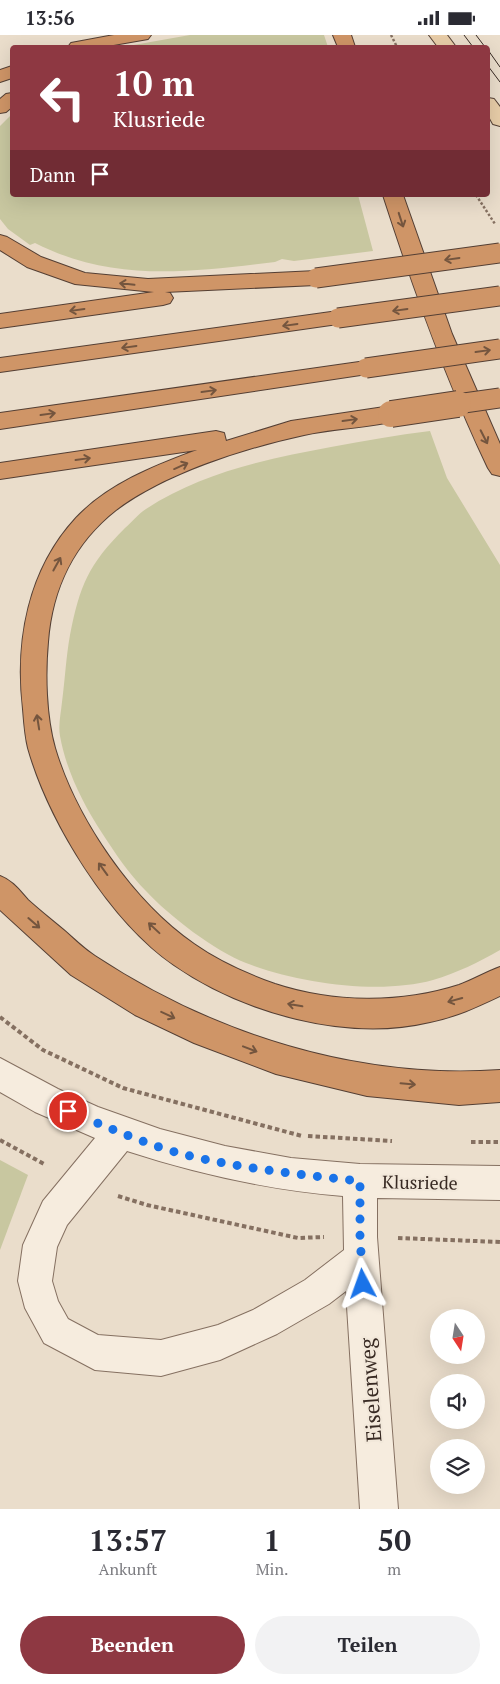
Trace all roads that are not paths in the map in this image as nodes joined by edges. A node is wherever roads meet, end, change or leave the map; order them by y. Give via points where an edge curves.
1 (142, 35) edge
2 (88, 45) edge
3 (10, 100) edge
4 (490, 106) edge
5 (0, 108) edge
6 (500, 120) edge
7 (394, 197) edge
8 (0, 241) edge
9 (500, 253) edge
10 (316, 277) junction
11 (500, 296) edge
12 (0, 321) edge
13 (500, 349) edge
14 (0, 365) edge
15 (500, 398) edge
16 (0, 421) edge
17 (308, 426) junction
18 (500, 468) edge
19 (0, 471) edge
20 (0, 889) edge
21 (500, 981) edge
22 (0, 1074) edge
23 (500, 1086) edge
24 (121, 1133) junction
25 (360, 1181) junction
26 (500, 1183) edge
27 (361, 1248) junction
28 (378, 1509) edge

1 - 2 highway
3 - 5 highway
4 - 6 main road
7 -> 18 highway via 445,344 475,419
10 -> 8 highway via 148,286 82,279 34,262
9 -> 10 highway, bridge
10 -> 12 highway
11 -> 14 highway, bridge
16 -> 13 highway, bridge
17 -> 15 highway, bridge
19 -> 17 highway
21 -> 17 highway via 478,993 413,1012 346,1014 287,1003 231,982 180,952 132,908 95,857 64,803 42,748 32,686 34,631 48,581 70,540 106,505 138,485 201,457
20 -> 23 highway via 82,965 146,1005 204,1032 276,1059 367,1080 459,1089
22 - 24 street, Klusriede via 51,1104
24 - 25 street, Klusriede via 188,1155 264,1171
24 - 27 street via 55,1213 40,1245 35,1281 42,1308 56,1331 94,1352 161,1358 220,1342 265,1322 317,1292
25 - 26 street, Klusriede
25 - 27 street, Eiselenweg
27 - 28 street, Eiselenweg

